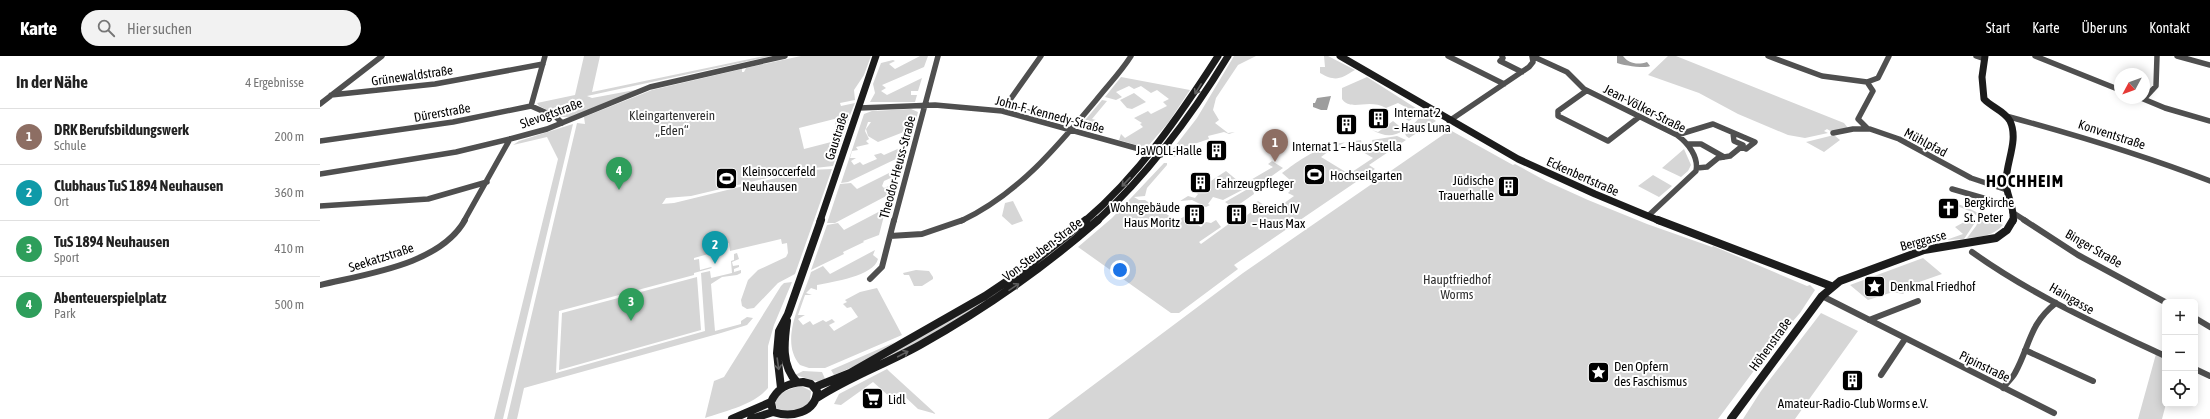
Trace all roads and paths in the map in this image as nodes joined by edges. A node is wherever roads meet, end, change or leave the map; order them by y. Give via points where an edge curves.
1 (382, 56) edge
2 (545, 56) edge
3 (785, 56) edge
4 (876, 56) edge
5 (938, 56) edge
6 (1041, 56) edge
7 (1131, 56) edge
8 (1218, 56) edge
9 (1228, 56) edge
10 (1340, 56) edge
11 (1448, 56) edge
12 (1502, 56) edge
13 (1532, 56) edge
14 (1768, 56) edge
15 (1889, 56) edge
16 (1976, 56) edge
17 (2035, 56) edge
18 (2157, 56) edge
19 (2177, 56) edge
20 (1985, 57) edge
21 (2042, 57) edge
22 (542, 64) junction
23 (2210, 65) edge
24 (1522, 72) junction
25 (1868, 82) junction
26 (1504, 84) junction
27 (2114, 87) edge
28 (1586, 91) junction
29 (2150, 92) edge
30 (331, 95) junction
31 (2150, 102) edge
32 (320, 104) edge
33 (925, 105) junction
34 (531, 106) junction
35 (859, 108) junction
36 (1002, 111) junction
37 (2006, 116) junction
38 (1639, 117) junction
39 (1449, 121) junction
40 (2210, 121) edge
41 (562, 123) junction
42 (1071, 130) junction
43 (1870, 130) junction
44 (1732, 133) junction
45 (1833, 133) dead end
46 (1677, 135) junction
47 (510, 139) junction
48 (320, 141) edge
49 (1687, 144) junction
50 (1742, 146) junction
51 (1152, 153) junction
52 (1161, 155) junction
53 (1724, 157) junction
54 (1698, 168) junction
55 (320, 174) edge
56 (2210, 181) edge
57 (486, 182) junction
58 (1952, 189) dead end
59 (2007, 192) junction
60 (320, 206) edge
61 (2012, 209) junction
62 (1648, 216) junction
63 (890, 236) junction
64 (1972, 252) dead end
65 (870, 279) dead end
66 (320, 285) edge
67 (1831, 286) junction
68 (1822, 296) junction
69 (2162, 300) edge
70 (1918, 301) dead end
71 (2056, 302) junction
72 (788, 314) junction
73 (1869, 320) junction
74 (2198, 320) edge
75 (2210, 327) edge
76 (1905, 339) junction
77 (2025, 350) junction
78 (2162, 355) edge
79 (2198, 370) edge
80 (1881, 375) dead end
81 (2210, 376) edge
82 (2093, 381) dead end
83 (797, 382) junction
84 (815, 387) junction
85 (781, 388) junction
86 (2003, 388) junction
87 (817, 398) junction
88 (771, 402) junction
89 (773, 412) junction
90 (2054, 413) dead end
91 (802, 416) edge
92 (786, 418) edge
93 (732, 419) edge
94 (751, 419) edge
95 (1731, 419) edge

1 - 30 street
2 - 22 street
3 - 41 street, Slevogtstraße via 650,87
4 - 35 street, Gaustraße
5 - 33 street, Theodor-Heuss-Straße
6 - 36 street
7 - 42 street
8 -> 51 street, Von-Steuben-Straße via 1193,98
9 - 52 street, Von-Steuben-Straße via 1194,110
10 - 39 street, Eckenbertstraße
11 - 26 street
12 - 24 street via 1500,61
13 - 24 street via 1532,64
13 - 28 street, Jean-Völker-Straße via 1567,72
14 - 25 street via 1822,76
15 - 25 street via 1878,78
16 - 20 street
17 - 21 street
18 - 29 street via 2156,86
19 - 23 street
20 - 37 street via 1982,84 1984,99
21 - 27 street
22 - 30 street, Grünewaldstraße via 435,84
22 - 34 street
24 - 26 street
25 - 43 street via 1873,91 1858,119 1862,126
26 - 39 street
28 - 38 street, Jean-Völker-Straße
28 - 38 street via 1557,112 1558,116 1608,141
30 - 32 street
31 - 40 street
33 - 35 street, John-F.-Kennedy-Straße
33 - 36 street, John-F.-Kennedy-Straße via 967,106
33 - 63 street, Theodor-Heuss-Straße
34 - 41 street via 556,117
34 - 48 street, Dürerstraße via 453,122
35 - 72 street, Gaustraße
36 - 42 street, John-F.-Kennedy-Straße
37 - 56 street, Konventstraße via 2099,141
37 - 59 street via 2011,125 2013,140
38 - 46 street, Jean-Völker-Straße
39 - 62 street, Eckenbertstraße via 1553,176
41 - 47 street, Slevogtstraße
42 - 51 street, John-F.-Kennedy-Straße
42 - 63 street via 1033,171 977,213 931,233
43 - 45 street, Mühlpfad via 1853,128
43 - 59 street, Mühlpfad via 1899,139 1974,180
44 - 46 street via 1712,124
44 - 50 street via 1734,141
44 - 50 street via 1755,142 1746,149
46 - 49 street, Jean-Völker-Straße
47 - 55 street, Slevogtstraße via 456,152
47 - 57 street, Seekatzstraße
49 - 53 street via 1701,144
49 - 54 street, Jean-Völker-Straße
50 - 53 street via 1730,156
51 - 52 street, John-F.-Kennedy-Straße
51 -> 84 street, Von-Steuben-Straße via 1108,201 1025,269 865,365
87 -> 52 street, Von-Steuben-Straße via 926,342 1027,278 1095,225
53 - 54 street via 1718,158 1707,167
54 - 62 street
57 - 60 street via 428,199
57 - 66 street, Seekatzstraße via 461,227 431,251 395,267
58 - 61 street, Binger Straße
59 - 61 street, Berggasse
61 - 67 street, Berggasse via 2011,225 2004,234 1996,238 1924,250 1845,278
61 - 69 street, Binger Straße via 2078,255
62 - 67 street, Eckenbertstraße
63 - 65 street, Theodor-Heuss-Straße via 881,268
64 - 71 street, Haingasse
67 - 68 street, Höhenstraße
68 - 73 street, Pipinstraße
68 - 95 street, Höhenstraße
70 - 73 street
71 - 77 street via 2037,318
71 - 78 street, Haingasse via 2103,329
72 - 83 street, Gaustraße via 784,338 785,351 790,374
72 -> 85 street, Gaustraße via 777,337
73 - 76 street, Pipinstraße
74 - 75 street
76 - 80 street
76 - 86 street, Pipinstraße
77 - 82 street
77 - 86 street via 2014,376 2007,380
79 - 81 street
83 - 84 street via 809,383
83 - 85 street
84 - 87 street
85 - 88 street
86 - 90 street, Pipinstraße
87 - 91 street, Von-Steuben-Straße
88 - 89 street
88 - 93 street
89 - 92 street, Von-Steuben-Straße
89 - 94 street
91 - 92 street, Von-Steuben-Straße

